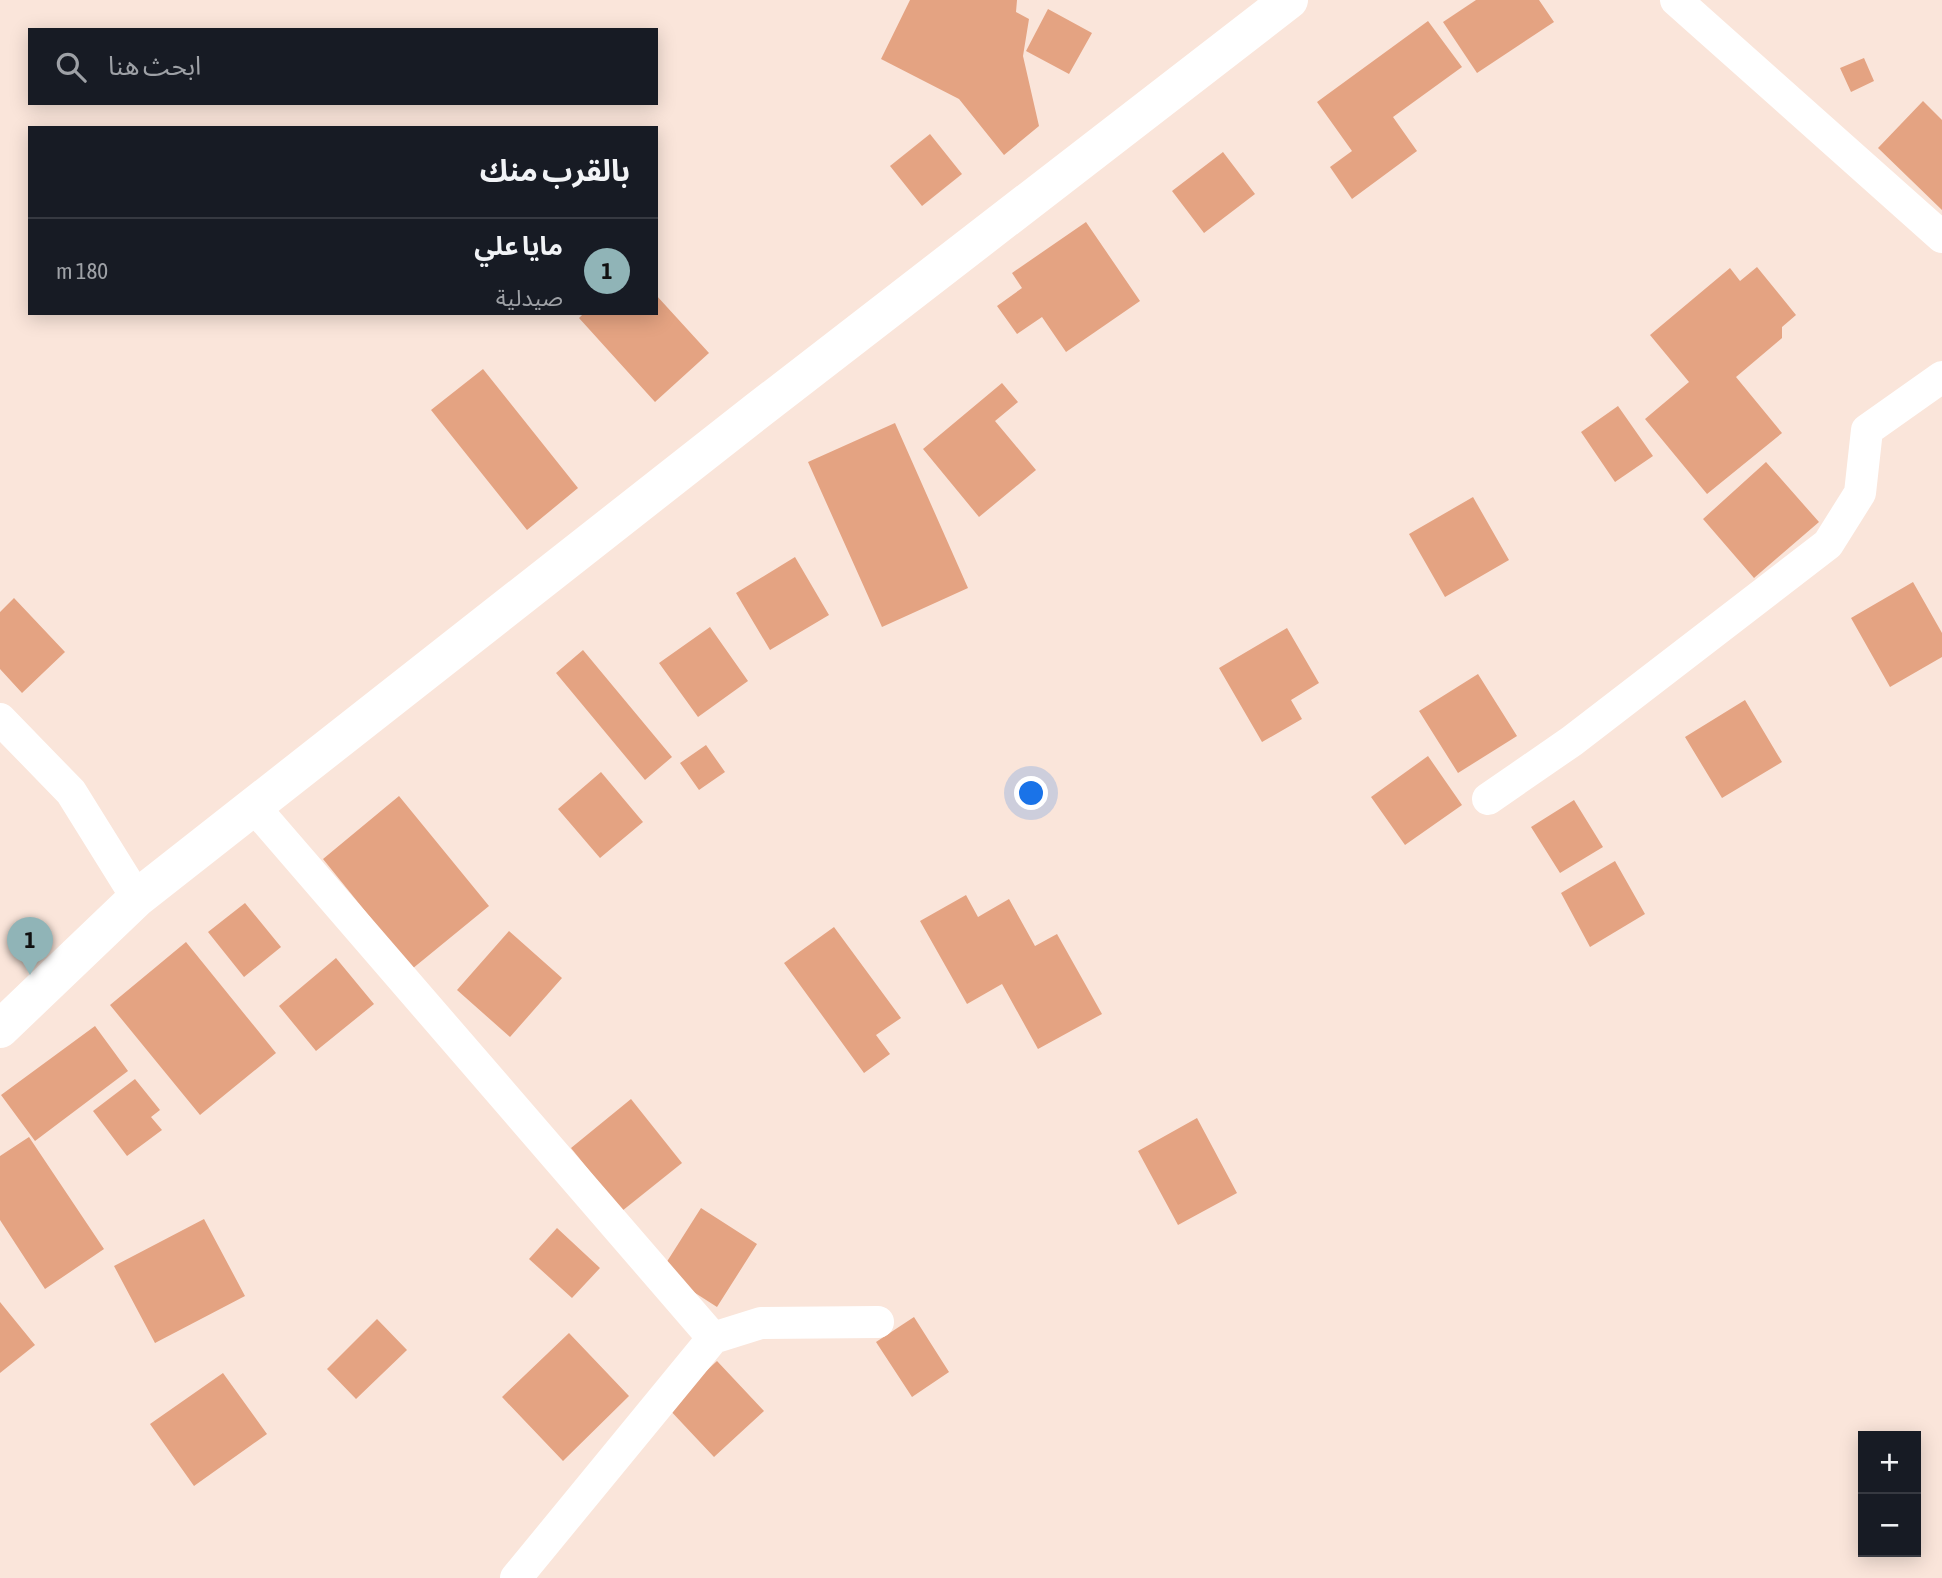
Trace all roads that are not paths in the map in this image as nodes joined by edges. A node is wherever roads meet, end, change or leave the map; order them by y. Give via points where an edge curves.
1 (1289, 0) edge
2 (1676, 0) edge
3 (1942, 237) edge
4 (1942, 377) edge
5 (0, 719) edge
6 (1488, 799) dead end
7 (255, 807) junction
8 (137, 898) junction
9 (0, 1028) edge
10 (877, 1322) dead end
11 (713, 1338) junction
12 (516, 1578) edge

1 - 7 main road
2 - 3 street
4 - 6 street via 1867,430 1860,493 1828,544 1572,741
5 - 8 street via 71,792
7 - 8 main road
7 - 11 street
8 - 9 main road
10 - 11 street via 761,1322
11 - 12 street

